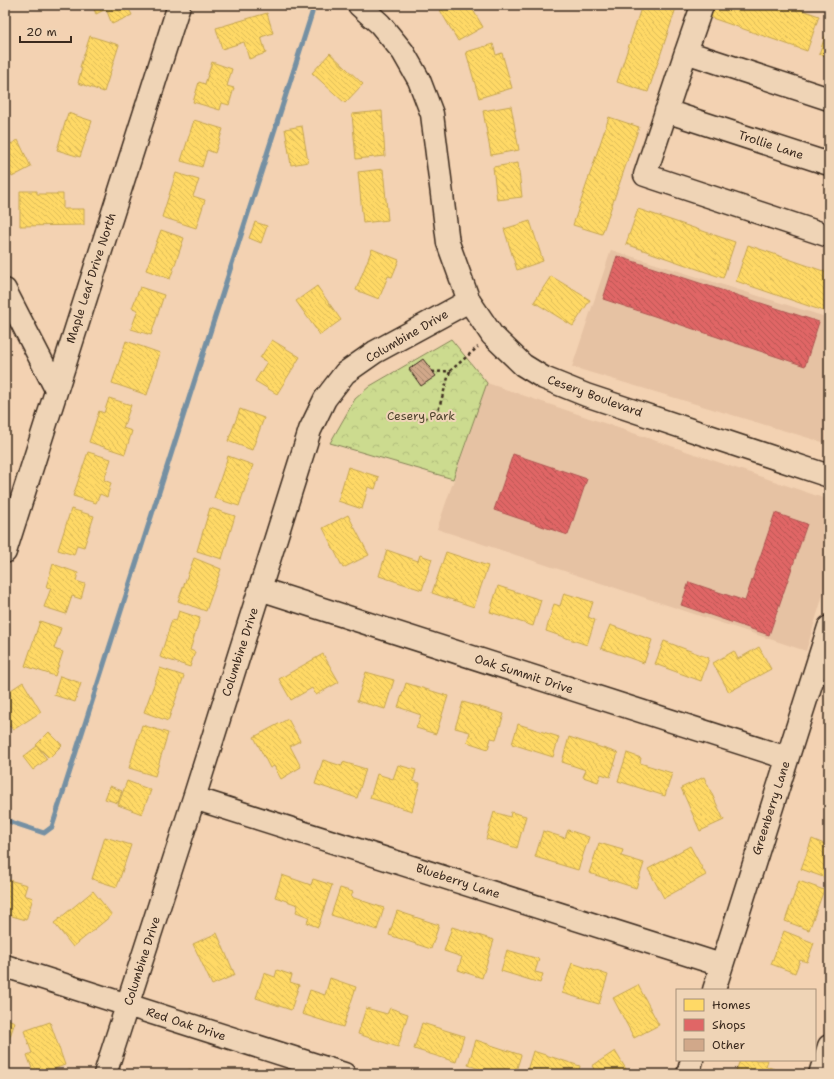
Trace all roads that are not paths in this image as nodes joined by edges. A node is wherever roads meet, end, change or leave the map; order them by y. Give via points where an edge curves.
1 (179, 5) edge
2 (359, 5) edge
3 (702, 6) edge
4 (686, 52) junction
5 (829, 99) edge
6 (666, 112) junction
7 (829, 164) edge
8 (829, 236) edge
9 (5, 290) edge
10 (469, 301) junction
11 (56, 389) junction
12 (829, 476) edge
13 (5, 552) edge
14 (260, 590) junction
15 (829, 627) edge
16 (787, 758) junction
17 (194, 798) junction
18 (721, 965) junction
19 (5, 966) edge
20 (714, 989) edge
21 (127, 1005) junction
22 (829, 1046) edge
23 (692, 1061) edge
24 (104, 1074) edge
25 (344, 1074) edge
26 (688, 1074) edge
27 (820, 1074) edge

1 - 11 street, Maple Leaf Drive North
2 - 10 street, Cesery Boulevard via 380,24 403,52 419,80 432,114 448,243
3 - 4 street
4 - 5 street
4 - 6 street
6 - 7 street, Trollie Lane
6 - 8 street via 645,175
9 - 11 street
10 - 12 street, Cesery Boulevard via 492,335 523,365 544,378 586,395
10 - 14 street, Columbine Drive via 375,352 345,373 325,399 310,430
11 - 13 street, Maple Leaf Drive North
14 - 16 street, Oak Summit Drive
14 - 17 street, Columbine Drive
15 - 16 street, Greenberry Lane
16 - 18 street, Greenberry Lane
17 - 18 street, Blueberry Lane
17 - 21 street, Columbine Drive
18 - 20 street, Greenberry Lane
19 - 21 street, Red Oak Drive
21 - 24 street, Columbine Drive
21 - 25 street, Red Oak Drive
22 - 27 street
23 - 26 street

